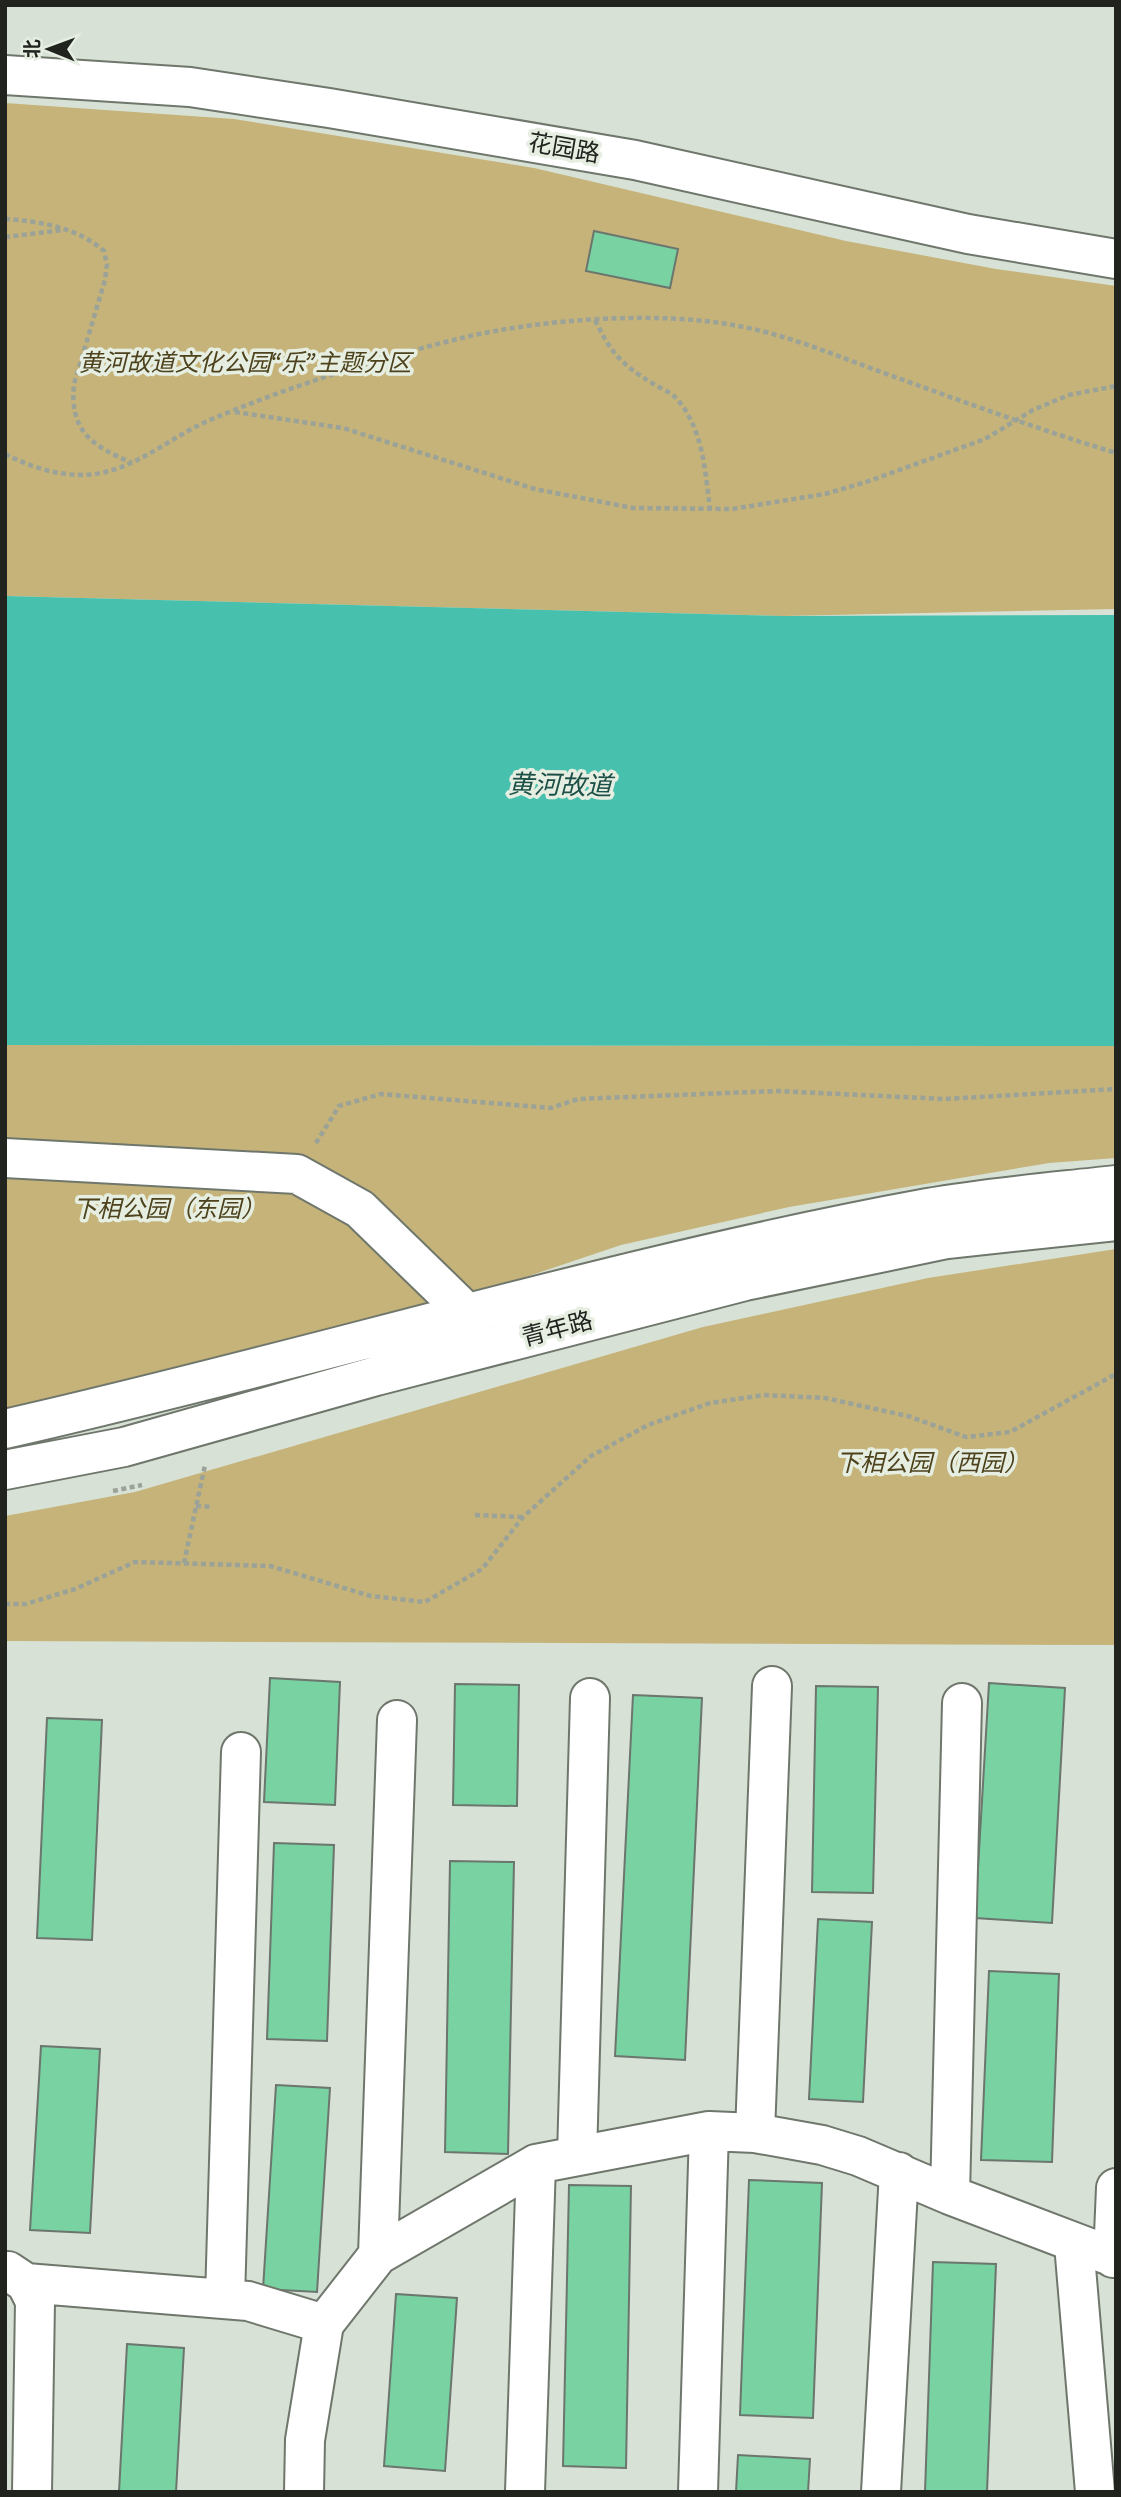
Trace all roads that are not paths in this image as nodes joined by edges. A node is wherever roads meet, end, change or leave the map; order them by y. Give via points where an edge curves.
1 (5, 75) edge
2 (1116, 259) edge
3 (5, 1158) edge
4 (1116, 1185) edge
5 (1116, 1221) edge
6 (469, 1315) junction
7 (5, 1429) edge
8 (5, 1470) edge
9 (772, 1686) dead end
10 (590, 1698) dead end
11 (962, 1703) dead end
12 (397, 1720) dead end
13 (241, 1752) dead end
14 (709, 2131) junction
15 (755, 2133) junction
16 (577, 2156) junction
17 (536, 2164) junction
18 (900, 2172) junction
19 (1116, 2188) edge
20 (950, 2195) junction
21 (1074, 2244) junction
22 (378, 2255) junction
23 (1114, 2258) edge
24 (16, 2276) edge
25 (225, 2299) junction
26 (324, 2324) junction
27 (32, 2492) edge
28 (304, 2492) edge
29 (525, 2492) edge
30 (698, 2492) edge
31 (881, 2492) edge
32 (1095, 2492) edge

1 - 2 street, 花园路 via 190,87 329,108 635,160 968,233
3 - 6 street via 297,1174 360,1209
4 - 6 street, 青年路 via 931,1208 723,1250
5 - 8 street, 青年路 via 947,1239 745,1281 376,1376 124,1447
6 - 7 street, 青年路
9 - 15 street
10 - 16 street
11 - 20 street
12 - 22 street
13 - 25 street
14 - 15 street
14 - 16 street
14 - 30 street
15 - 18 street via 822,2145
16 - 17 street
17 - 22 street
17 - 29 street
18 - 20 street
18 - 31 street
19 - 23 street
20 - 21 street
21 - 23 street
21 - 32 street
22 - 26 street
24 - 25 street
24 - 27 street via 35,2301
25 - 26 street via 248,2301
26 - 28 street via 305,2440

